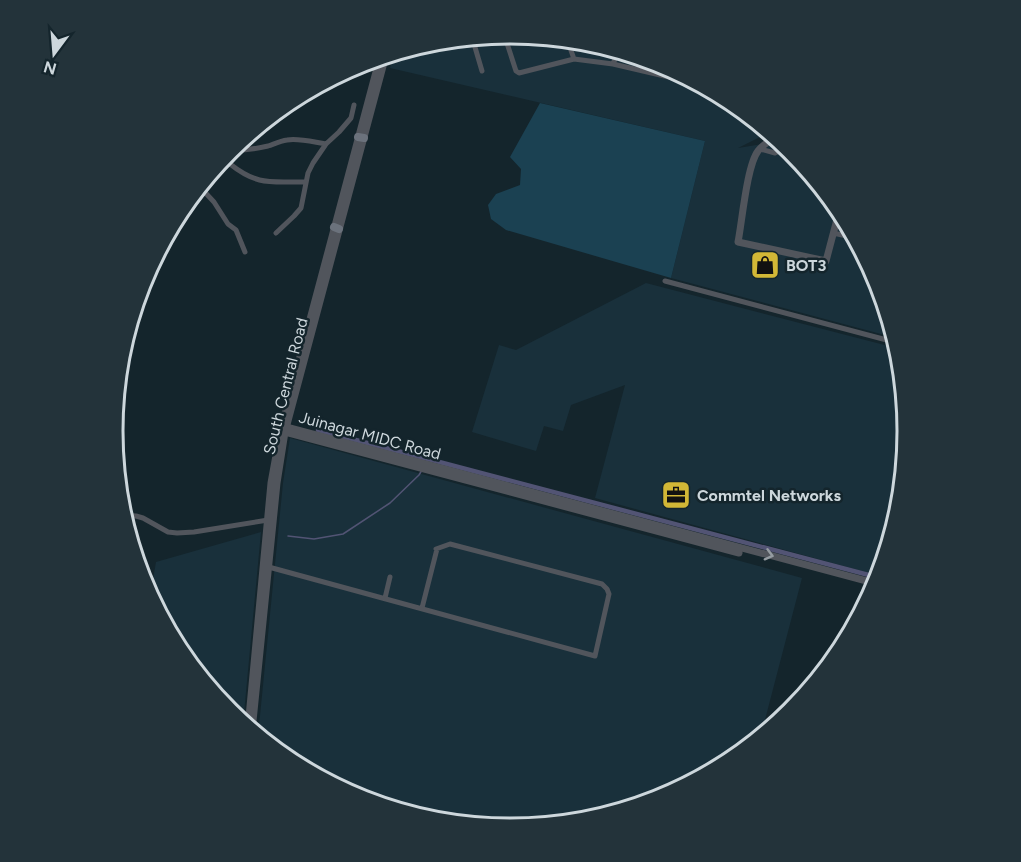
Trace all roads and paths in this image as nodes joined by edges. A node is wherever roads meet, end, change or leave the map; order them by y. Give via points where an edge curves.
1 (507, 44) edge
2 (474, 45) edge
3 (570, 48) edge
4 (616, 58) edge
5 (574, 59) junction
6 (614, 64) junction
7 (383, 65) edge
8 (378, 67) edge
9 (482, 71) dead end
10 (654, 73) joint
11 (665, 76) edge
12 (354, 105) dead end
13 (361, 137) junction
14 (768, 142) edge
15 (326, 144) junction
16 (760, 148) junction
17 (244, 150) edge
18 (779, 152) edge
19 (230, 164) dead end
20 (306, 182) junction
21 (205, 193) edge
22 (836, 221) edge
23 (833, 232) junction
24 (276, 233) dead end
25 (845, 235) edge
26 (246, 252) dead end
27 (665, 281) dead end
28 (887, 340) edge
29 (284, 429) junction
30 (132, 516) edge
31 (270, 520) junction
32 (685, 536) junction
33 (739, 553) dead end
34 (266, 566) junction
35 (390, 577) dead end
36 (868, 581) edge
37 (385, 598) junction
38 (422, 608) junction
39 (249, 717) edge
40 (253, 720) edge

1 - 5 street via 519,73
2 - 9 street
3 - 5 street
4 - 6 street
5 - 6 street
6 - 10 street
7 - 13 street, South Central Road
8 - 13 street, South Central Road
10 - 11 street
12 - 15 street via 351,118
13 - 29 street, South Central Road
14 - 16 street
15 - 17 street via 285,140
15 - 20 street via 312,164
16 - 18 street
16 - 23 street via 750,172 738,242 826,261
19 - 20 street via 250,178
20 - 24 street via 301,208
21 - 26 street via 236,230
22 - 23 street
23 - 25 street
27 - 28 street
29 - 31 street, South Central Road via 271,483
29 - 32 street, Juinagar MIDC Road
30 - 31 street via 177,533
31 - 34 street, South Central Road
32 - 33 street, Juinagar MIDC Road
32 -> 36 street, Juinagar MIDC Road
34 - 37 street
34 - 39 street, South Central Road
34 - 40 street, South Central Road
35 - 37 street
37 - 38 street
38 - 38 street via 596,656 609,594 602,584 450,544 436,549

